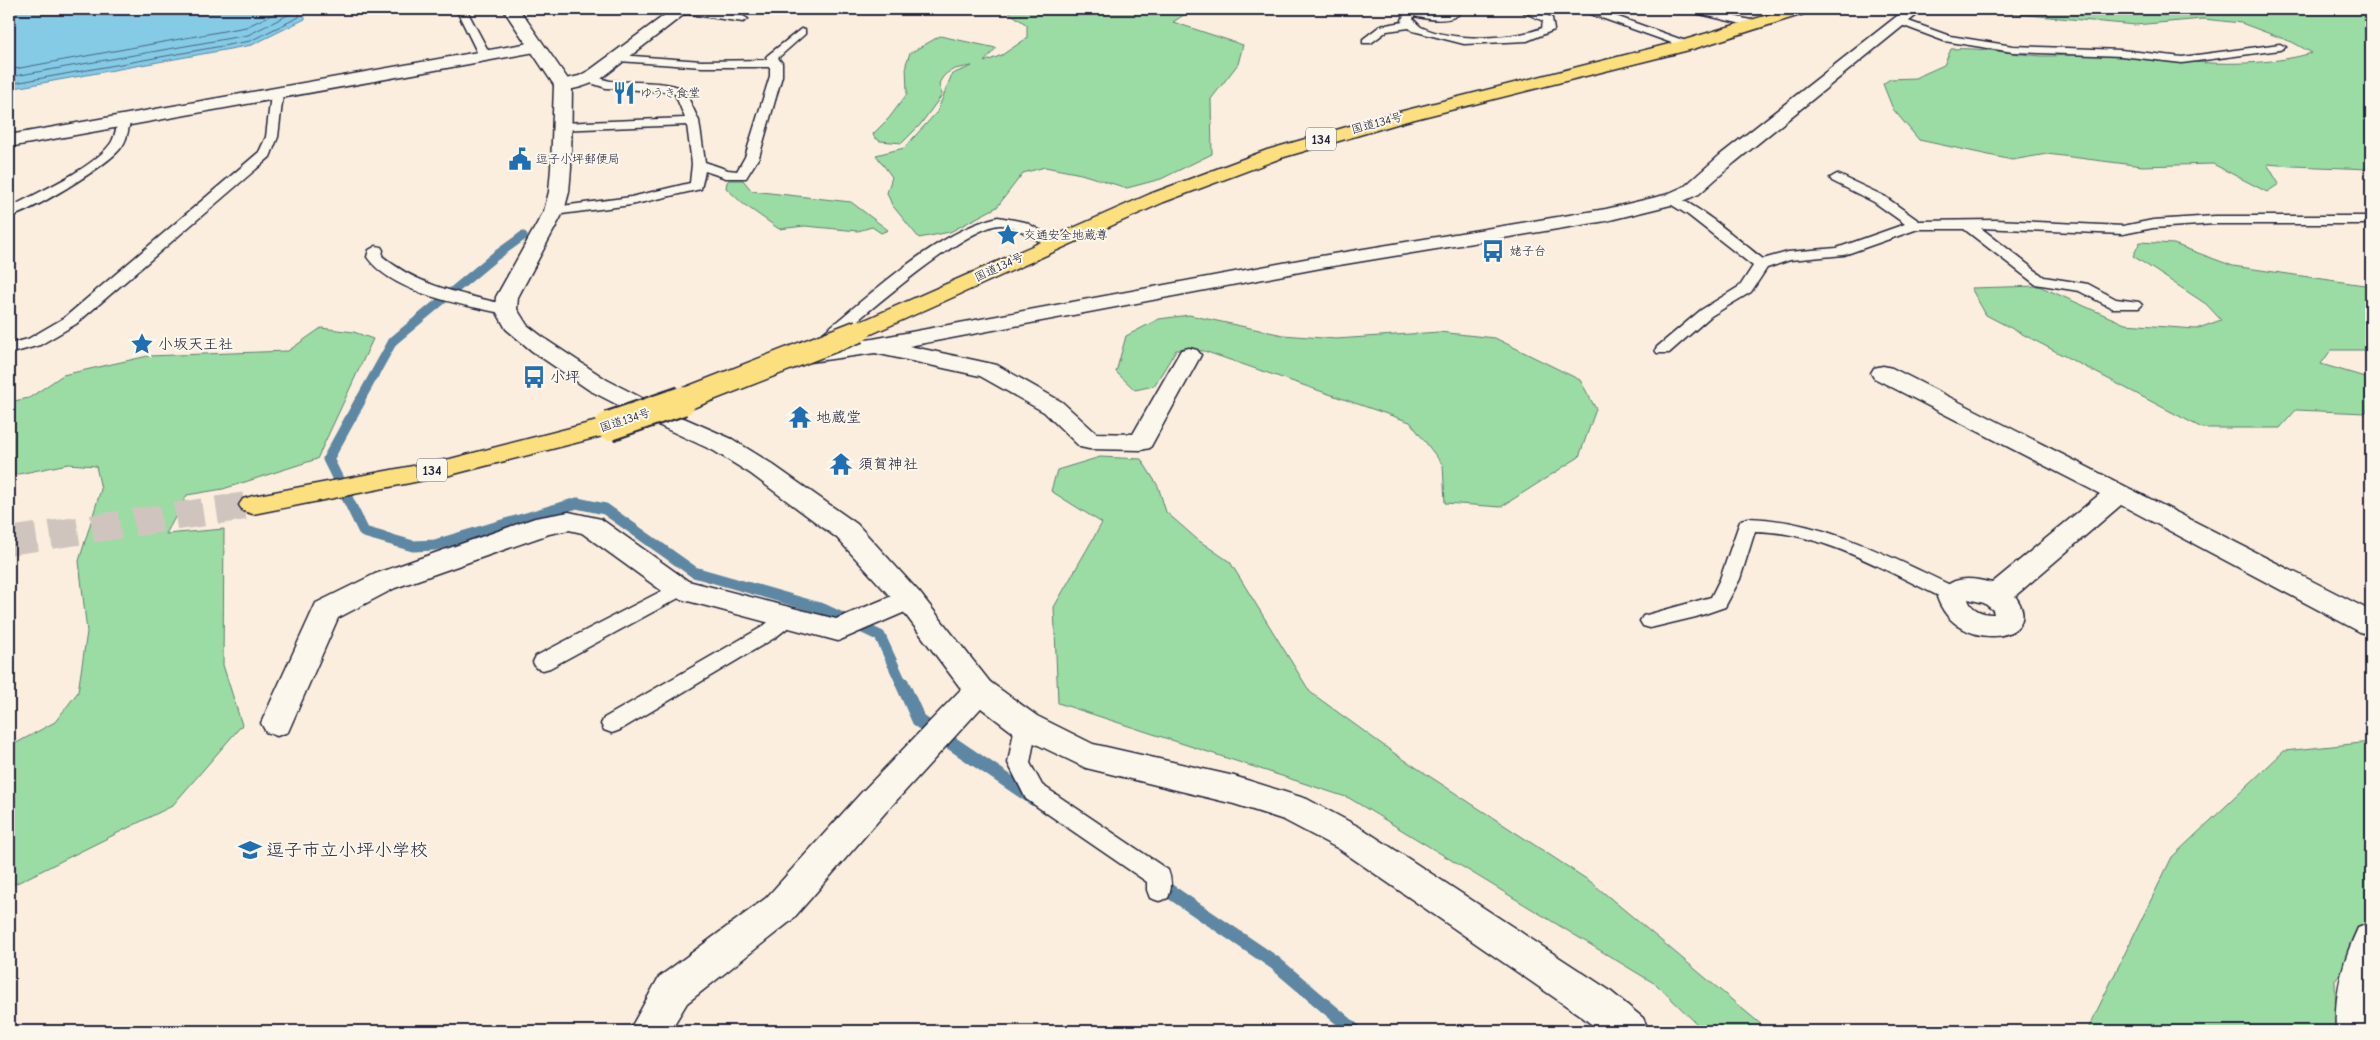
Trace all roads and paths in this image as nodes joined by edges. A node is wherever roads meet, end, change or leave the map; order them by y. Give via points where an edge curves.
1 (460, 9) edge
2 (511, 9) edge
3 (1460, 9) edge
4 (1522, 9) edge
5 (1586, 9) edge
6 (1691, 9) edge
7 (1804, 9) edge
8 (682, 10) edge
9 (1408, 15) edge
10 (1908, 15) edge
11 (743, 18) dead end
12 (1759, 25) junction
13 (801, 32) dead end
14 (1367, 41) dead end
15 (1687, 46) junction
16 (536, 47) junction
17 (2280, 47) dead end
18 (485, 56) junction
19 (619, 58) junction
20 (776, 63) junction
21 (589, 78) junction
22 (563, 85) junction
23 (277, 94) junction
24 (124, 121) junction
25 (693, 121) junction
26 (562, 127) junction
27 (9, 141) edge
28 (699, 164) junction
29 (1837, 178) dead end
30 (1672, 199) junction
31 (554, 211) junction
32 (9, 213) edge
33 (2371, 220) edge
34 (1916, 225) junction
35 (1969, 226) junction
36 (1054, 242) junction
37 (376, 250) dead end
38 (1761, 265) junction
39 (2134, 305) dead end
40 (506, 309) junction
41 (866, 338) junction
42 (10, 349) edge
43 (1662, 350) dead end
44 (1189, 355) dead end
45 (805, 356) junction
46 (1883, 373) dead end
47 (654, 414) junction
48 (2119, 493) junction
49 (253, 505) tunnel mouth
50 (679, 589) junction
51 (1954, 594) joint
52 (909, 599) junction
53 (788, 617) junction
54 (1650, 621) dead end
55 (2371, 624) edge
56 (543, 662) dead end
57 (979, 690) junction
58 (277, 723) dead end
59 (612, 724) dead end
60 (1026, 726) junction
61 (1159, 890) dead end
62 (2371, 940) edge
63 (649, 1031) edge
64 (1629, 1031) edge
65 (2356, 1031) edge

1 - 18 lane
2 - 16 street
3 - 9 lane via 1448,16
4 - 9 lane via 1548,20 1548,30 1527,38 1464,42 1418,29
5 - 15 lane
6 - 12 lane
7 - 12 highway, 国道134号 / 134
8 - 11 lane
8 - 19 street
9 - 14 lane
10 - 17 lane via 1948,39 2013,49 2121,53 2182,60
10 - 30 street via 1692,190
12 - 15 highway, 国道134号 / 134
13 - 20 lane via 772,57
15 - 36 highway, 国道134号 / 134 via 1317,140 1220,173
16 - 18 street
16 - 22 street
18 - 23 street
19 - 20 lane via 702,64
19 - 21 street
20 - 28 lane via 776,76 752,157 741,175 726,174
21 - 22 street
21 - 25 lane via 606,84 673,89 680,92
22 - 26 street
23 - 24 street
23 - 42 lane via 272,137 265,154 85,309 34,342
24 - 27 street
24 - 32 lane via 115,147
25 - 26 lane
25 - 28 lane
26 - 31 street
28 - 31 lane via 696,186 631,201
29 - 34 lane via 1879,199
30 - 38 lane via 1694,212
30 - 41 street via 1606,216
31 - 40 street via 506,297
33 - 35 lane via 2215,220 2153,224 2123,230 1995,224
34 - 35 lane
34 - 38 lane via 1839,252 1788,256
35 - 39 lane via 2040,282 2083,287 2112,304
36 - 41 highway, 国道134号 / 134
36 - 45 lane via 1015,222 980,225 947,246
37 - 40 lane via 374,257 386,269 410,282 461,300
38 - 43 lane via 1746,289 1706,313
40 - 47 street via 518,329 540,346 598,385
41 - 44 street via 988,370 1053,407 1089,441 1141,442
41 - 45 street
41 - 49 highway, 国道134号 / 134, bridge via 609,426 450,467
45 - 47 street
46 - 48 street
47 - 52 street via 723,445 768,473 847,531
48 - 51 street via 1996,596 2010,613 2009,619 1998,626 1970,620 1959,613 1954,605
48 - 55 street
50 - 53 street
50 - 56 lane
50 - 58 street via 591,526 569,521 545,526 385,581 326,611
51 - 54 lane via 1805,532 1759,523 1748,524 1730,579 1718,602
52 - 53 street via 838,630
52 - 57 street
53 - 59 lane via 769,632
57 - 60 street
57 - 63 street via 779,909 673,990
60 - 61 lane via 1019,763 1034,792 1160,877
60 - 64 street via 1086,755 1234,790 1295,809 1350,839 1595,1003
62 - 65 street via 2354,1000

